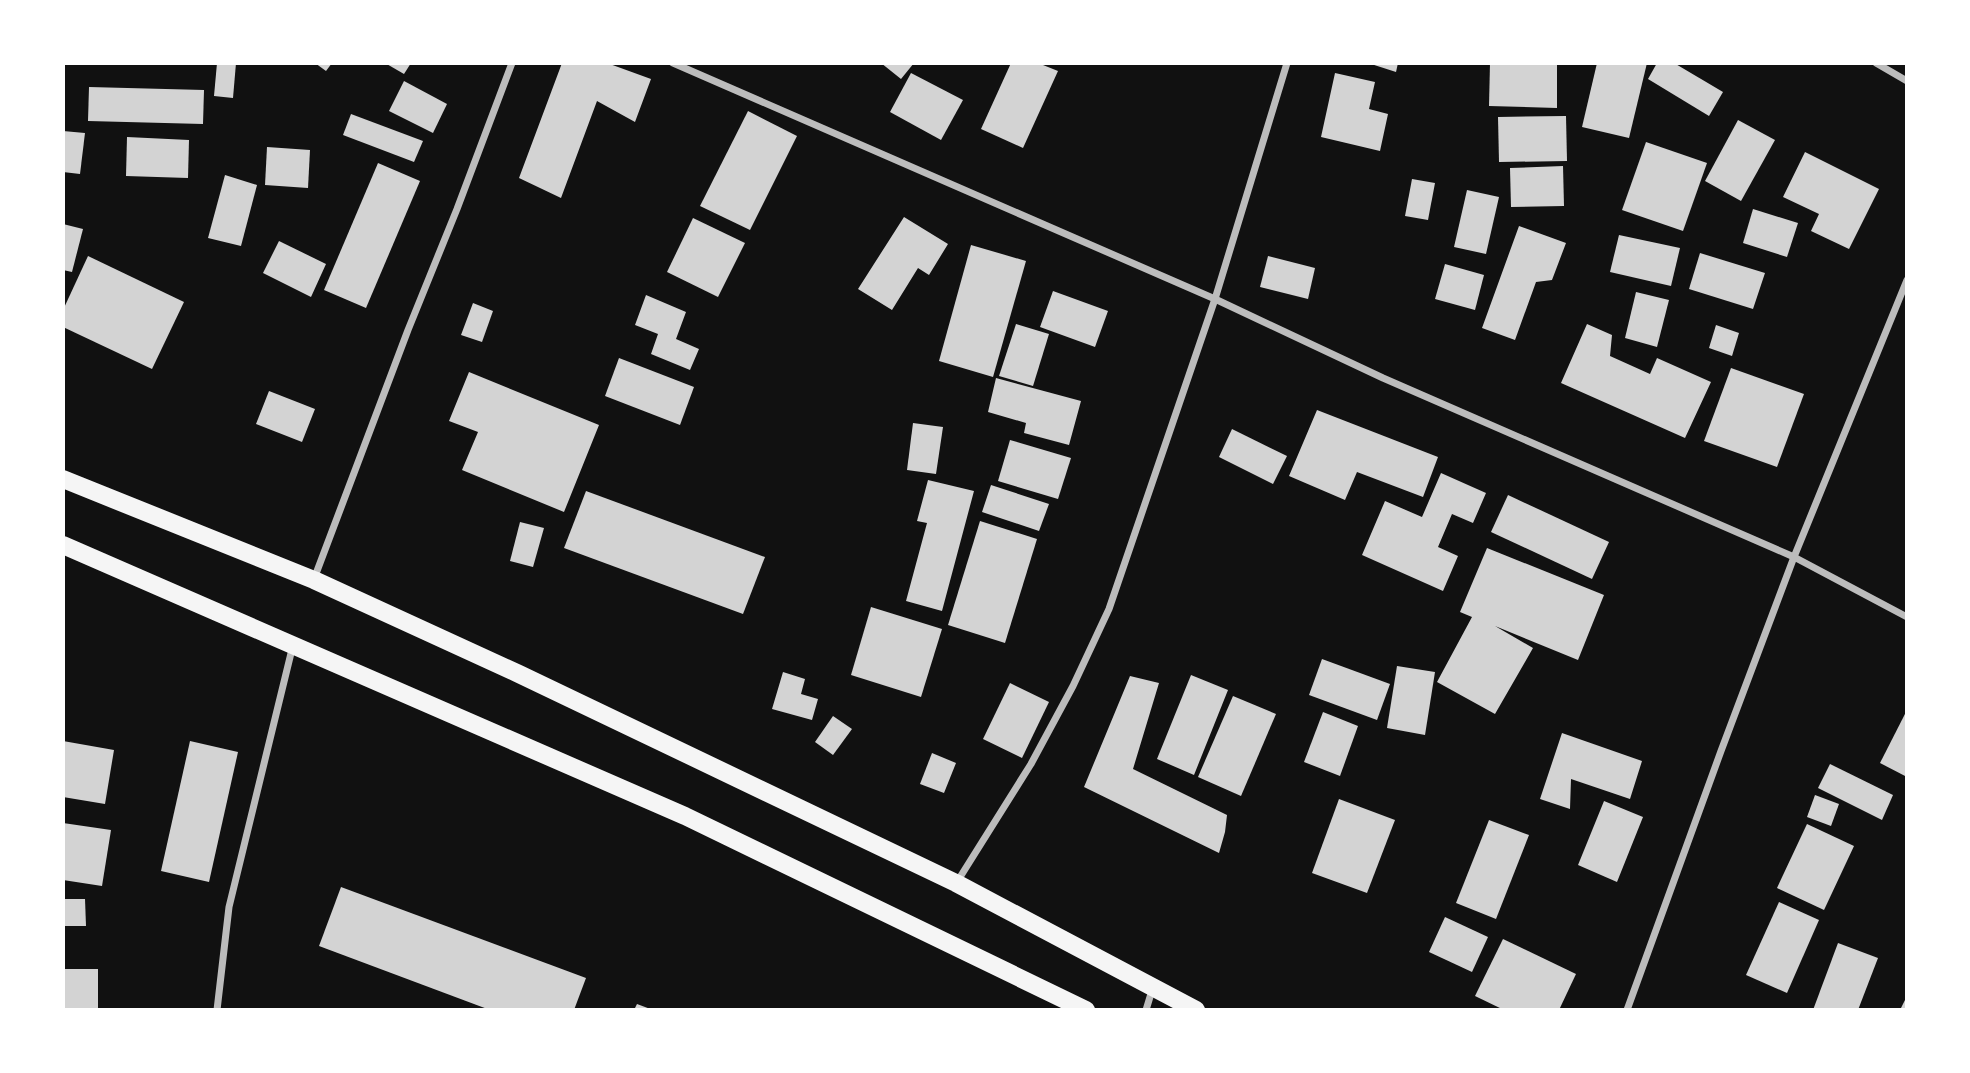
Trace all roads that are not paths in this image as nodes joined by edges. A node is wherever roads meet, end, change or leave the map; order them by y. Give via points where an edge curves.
1 (512, 63) edge
2 (673, 63) edge
3 (1287, 63) edge
4 (1877, 63) edge
5 (1907, 81) edge
6 (1907, 280) edge
7 (1215, 299) junction
8 (63, 479) edge
9 (63, 545) edge
10 (1794, 557) junction
11 (314, 580) junction
12 (1907, 617) edge
13 (293, 644) junction
14 (956, 883) junction
15 (1153, 987) junction
16 (217, 1010) edge
17 (1086, 1010) edge
18 (1146, 1010) edge
19 (1196, 1010) edge
20 (1627, 1010) edge

1 - 11 street
2 - 7 street
3 - 7 street
4 - 5 street
6 - 10 street
7 - 10 street via 1383,378
7 - 14 street via 1109,609 1031,764
8 - 11 main road
9 - 13 main road
10 - 12 street
10 - 20 street
11 - 14 main road
13 - 16 street via 229,907
13 - 17 main road via 685,816
14 - 15 main road
15 - 18 street
15 - 19 main road

